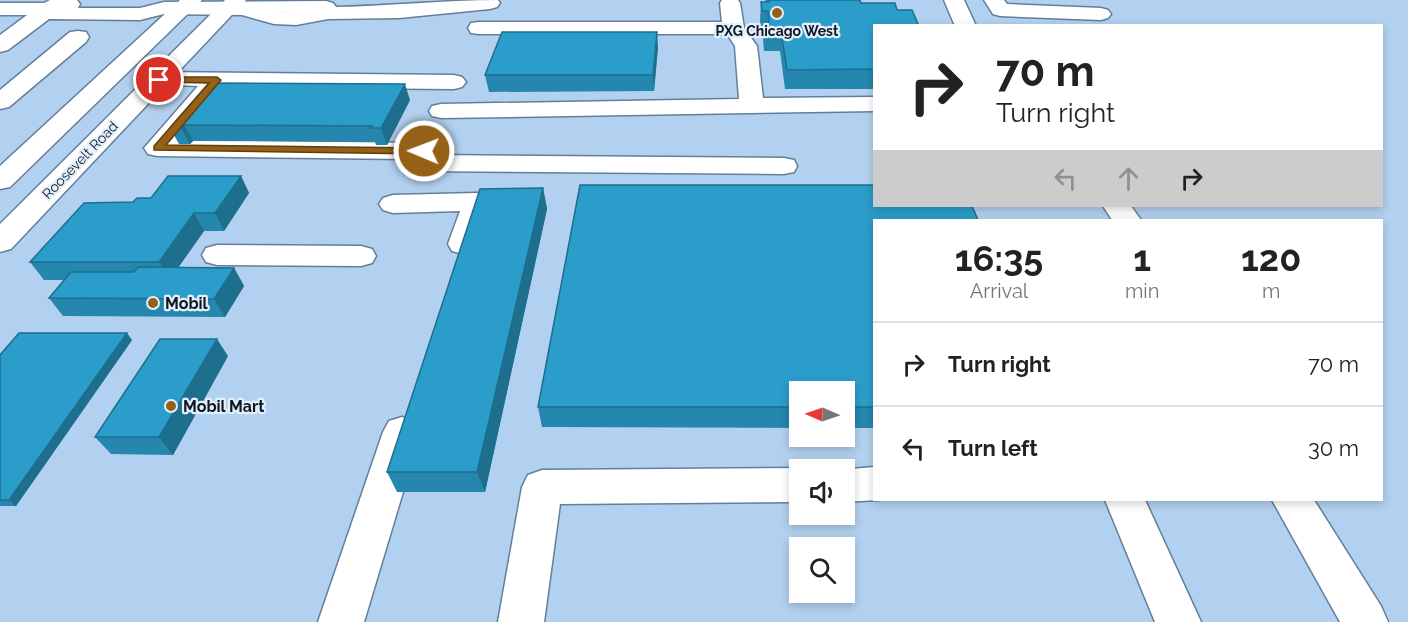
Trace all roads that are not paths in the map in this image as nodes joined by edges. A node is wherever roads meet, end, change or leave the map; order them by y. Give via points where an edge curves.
1 (954, 0) edge
2 (994, 0) edge
3 (490, 3) dead end
4 (730, 3) dead end
5 (54, 4) edge
6 (180, 5) edge
7 (237, 6) edge
8 (0, 9) edge
9 (1101, 14) dead end
10 (965, 24) edge
11 (479, 27) dead end
12 (733, 28) junction
13 (78, 37) dead end
14 (0, 45) edge
15 (159, 80) junction
16 (217, 80) junction
17 (454, 82) dead end
18 (0, 102) edge
19 (873, 104) edge
20 (752, 107) junction
21 (441, 111) dead end
22 (784, 166) dead end
23 (0, 182) edge
24 (393, 204) dead end
25 (0, 242) edge
26 (218, 255) dead end
27 (360, 256) dead end
28 (455, 269) edge
29 (411, 402) edge
30 (855, 484) edge
31 (873, 484) edge
32 (789, 485) edge
33 (1125, 501) edge
34 (1293, 501) edge
35 (341, 622) edge
36 (521, 622) edge
37 (1178, 622) edge
38 (1365, 622) edge

1 - 10 main road
2 - 9 main road via 1000,10
3 - 7 main road via 399,12 326,13 316,18 265,18
4 - 12 main road
5 - 6 main road via 54,14 140,14
5 - 8 main road
5 - 14 main road
6 - 7 main road
6 - 23 main road
7 - 15 main road, Roosevelt Road
11 - 12 main road
12 - 20 main road via 746,46
13 - 18 main road
15 - 16 main road
15 - 25 main road, Roosevelt Road
16 - 17 main road
16 - 22 main road via 158,148
19 - 20 main road
20 - 21 main road
24 - 28 main road via 477,202
26 - 27 main road
29 - 35 main road
30 - 31 main road
32 - 36 main road via 542,487
33 - 37 main road
34 - 38 main road

